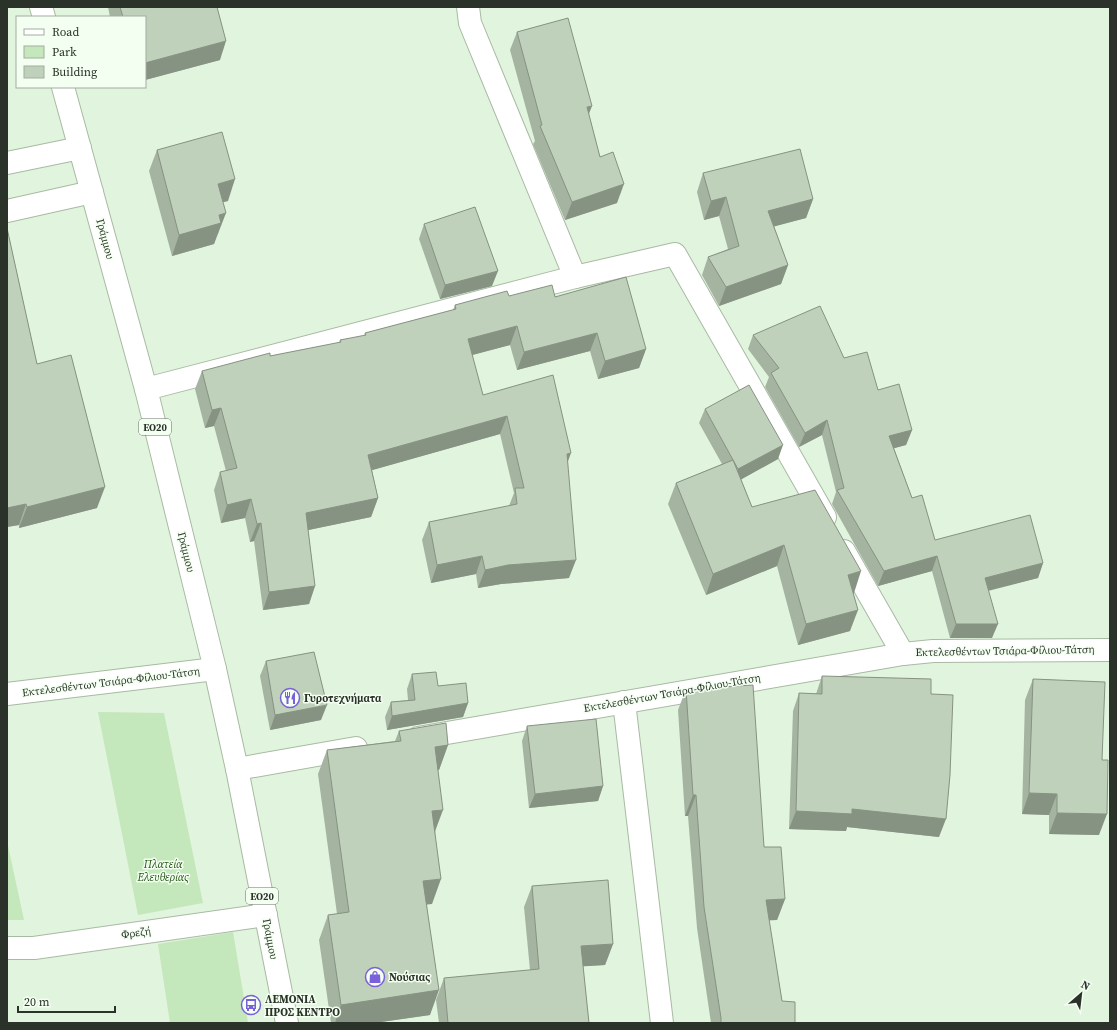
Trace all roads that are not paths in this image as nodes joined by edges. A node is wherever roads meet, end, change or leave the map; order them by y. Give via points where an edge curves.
1 (468, 7) edge
2 (63, 88) edge
3 (80, 148) junction
4 (7, 162) edge
5 (92, 192) junction
6 (7, 211) edge
7 (575, 277) junction
8 (146, 389) junction
9 (1110, 650) edge
10 (903, 654) junction
11 (215, 669) junction
12 (7, 694) edge
13 (624, 702) junction
14 (400, 741) edge
15 (376, 745) edge
16 (237, 769) junction
17 (266, 915) junction
18 (7, 948) edge
19 (287, 1023) edge
20 (662, 1023) edge

1 - 7 street via 470,23
2 - 3 street, Γράμμου / ΕΟ20
3 - 4 street
3 - 5 street, Γράμμου / ΕΟ20
5 - 6 street
5 - 8 street, Γράμμου / ΕΟ20
7 - 8 street
7 - 10 street via 675,254
8 - 11 street, Γράμμου / ΕΟ20
9 - 10 street, Εκτελεσθέντων Τσιάρα-Φίλιου-Τάτση via 933,651
10 - 13 street, Εκτελεσθέντων Τσιάρα-Φίλιου-Τάτση
11 - 12 street, Εκτελεσθέντων Τσιάρα-Φίλιου-Τάτση
11 - 16 street, Γράμμου / ΕΟ20
13 - 14 street, Εκτελεσθέντων Τσιάρα-Φίλιου-Τάτση
13 - 20 street
15 - 16 street
16 - 17 street, Γράμμου / ΕΟ20
17 - 18 street, Φρεζή via 34,948
17 - 19 street, Γράμμου / ΕΟ20

